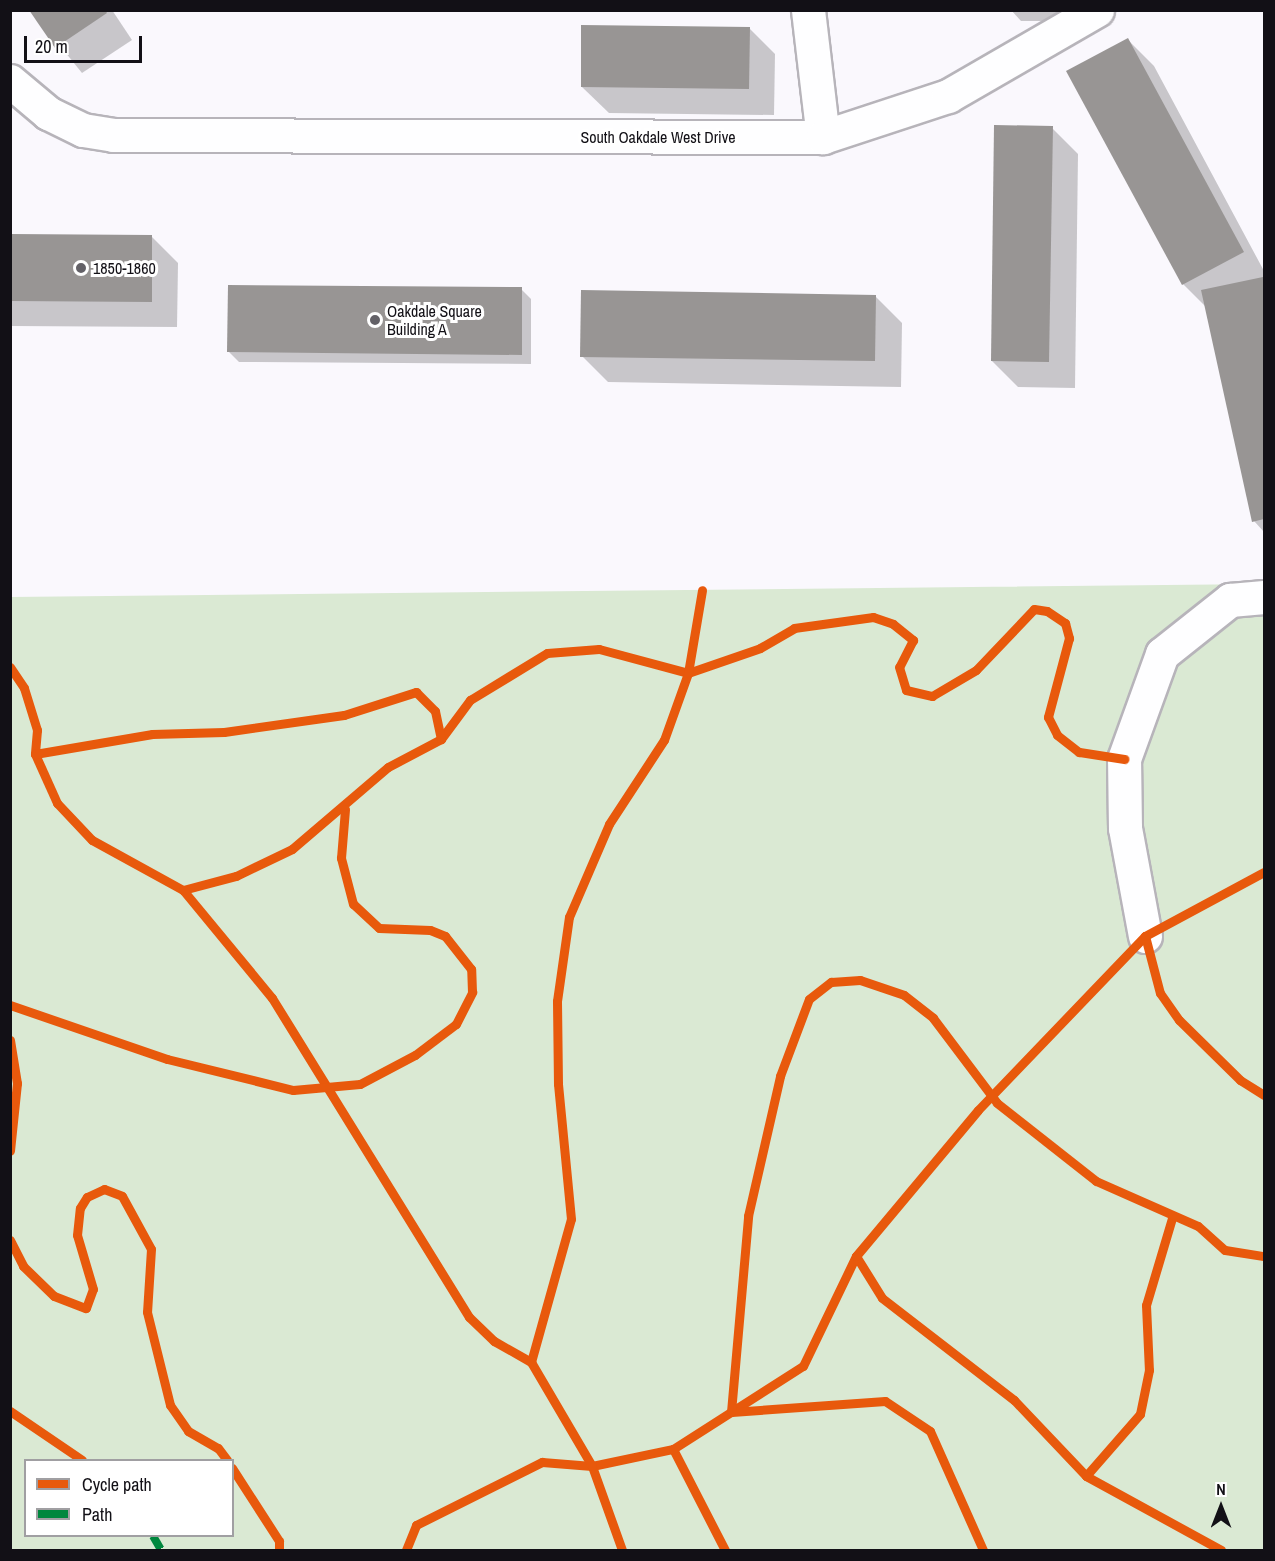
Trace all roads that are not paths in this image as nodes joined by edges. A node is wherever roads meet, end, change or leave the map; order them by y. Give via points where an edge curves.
1 (808, 10) edge
2 (1097, 10) edge
3 (11, 83) edge
4 (823, 137) junction
5 (1264, 597) edge
6 (1145, 936) dead end

1 - 4 street
2 - 4 street, South Oakdale West Drive via 948,96
3 - 4 street, South Oakdale West Drive via 48,113 83,130 189,135
5 - 6 street via 1230,600 1162,654 1124,759 1125,828

